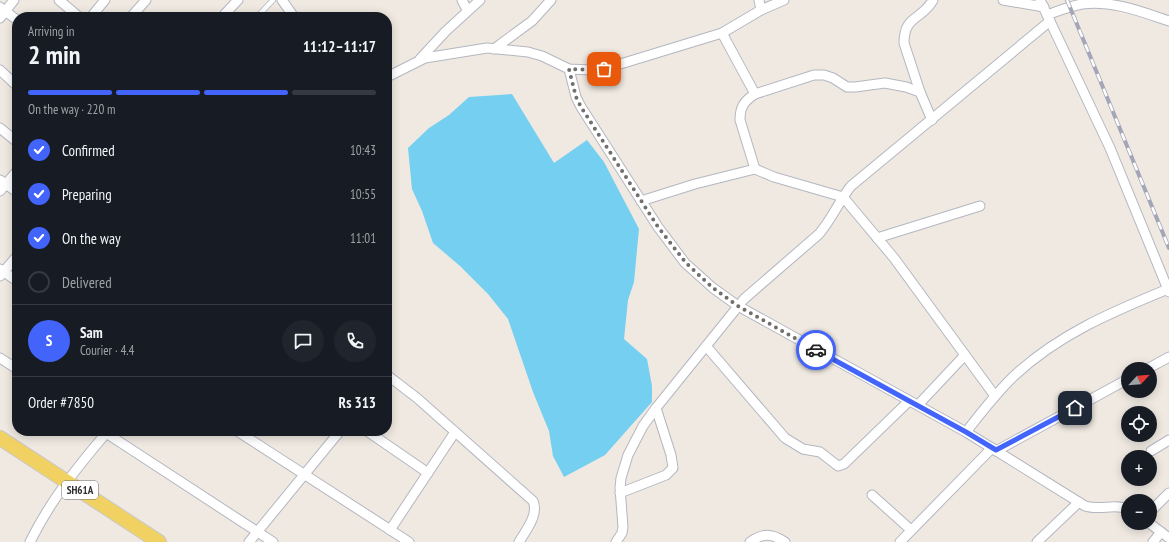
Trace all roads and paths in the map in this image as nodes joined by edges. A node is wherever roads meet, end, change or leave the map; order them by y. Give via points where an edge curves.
1 (14, 0) edge
2 (59, 0) edge
3 (104, 0) edge
4 (146, 0) edge
5 (238, 0) edge
6 (273, 0) edge
7 (282, 0) edge
8 (462, 0) edge
9 (480, 0) edge
10 (551, 0) edge
11 (759, 0) edge
12 (784, 0) edge
13 (933, 0) edge
14 (1003, 0) edge
15 (1091, 1) edge
16 (1112, 2) edge
17 (467, 10) junction
18 (761, 10) junction
19 (1045, 11) edge
20 (2, 12) edge
21 (73, 12) edge
22 (95, 12) edge
23 (135, 12) edge
24 (227, 12) edge
25 (262, 12) edge
26 (290, 12) edge
27 (12, 17) edge
28 (1169, 21) edge
29 (722, 32) junction
30 (494, 49) junction
31 (419, 61) junction
32 (569, 69) junction
33 (0, 70) edge
34 (392, 74) edge
35 (12, 81) edge
36 (920, 92) junction
37 (755, 94) junction
38 (932, 120) junction
39 (0, 128) edge
40 (12, 138) edge
41 (755, 169) junction
42 (12, 176) edge
43 (2, 185) edge
44 (12, 190) edge
45 (843, 197) junction
46 (641, 201) junction
47 (980, 206) dead end
48 (877, 238) junction
49 (12, 261) edge
50 (1, 272) edge
51 (12, 278) edge
52 (1168, 290) edge
53 (738, 306) junction
54 (706, 346) junction
55 (965, 356) junction
56 (1169, 357) edge
57 (0, 358) edge
58 (1157, 364) edge
59 (12, 366) edge
60 (392, 379) edge
61 (1121, 383) edge
62 (995, 396) junction
63 (909, 401) junction
64 (918, 405) junction
65 (656, 408) junction
66 (455, 432) junction
67 (966, 432) junction
68 (102, 436) edge
69 (111, 436) edge
70 (245, 436) edge
71 (336, 436) edge
72 (374, 436) edge
73 (1, 440) edge
74 (1169, 440) edge
75 (994, 449) junction
76 (1154, 450) edge
77 (428, 473) junction
78 (305, 475) junction
79 (66, 482) junction
80 (620, 493) junction
81 (1169, 494) edge
82 (872, 495) dead end
83 (1079, 502) junction
84 (1157, 505) edge
85 (1121, 507) edge
86 (1157, 529) edge
87 (390, 530) junction
88 (911, 530) junction
89 (257, 532) junction
90 (1161, 532) junction
91 (1169, 538) edge
92 (30, 542) edge
93 (159, 542) edge
94 (249, 542) edge
95 (273, 542) edge
96 (409, 542) edge
97 (519, 542) edge
98 (616, 542) edge
99 (750, 542) edge
100 (785, 542) edge
101 (900, 542) edge
102 (1037, 542) edge
103 (1153, 542) edge

1 - 20 street
2 - 21 street
3 - 22 street
4 - 23 street
5 - 24 street
6 - 25 lane
7 - 26 street
8 - 17 street
9 - 17 street
10 - 30 street via 532,21
11 - 18 street
12 - 18 street
13 - 36 street via 908,25 904,35 904,43
14 - 19 street
15 - 16 street
15 - 19 street
16 - 28 street
17 - 31 street
18 - 29 street
19 - 38 street
19 - 52 street via 1110,148
20 - 27 street
29 - 32 street via 604,69
29 - 37 street
30 - 31 street via 487,48
30 - 32 street via 528,52
31 - 34 street
32 - 46 street via 581,107
33 - 35 street
36 - 37 street via 885,83 847,87 833,78 814,75
36 - 38 street
37 - 41 street via 747,99 740,111 740,120
38 - 45 street via 857,181
39 - 40 street
41 - 45 street
41 - 46 street
42 - 43 street
43 - 44 street
45 - 48 street
45 - 53 street via 828,224 819,234
46 - 53 street via 686,263 713,288
47 - 48 street
48 - 55 street
49 - 50 street
50 - 51 street
52 - 62 street via 1081,328 1044,352 1015,375
53 - 54 street
53 - 63 street
54 - 63 street via 785,438 799,448 820,452 838,466 844,464
54 - 65 street
55 - 62 street
55 - 64 street
56 - 58 street
57 - 59 street
60 - 66 street
61 - 75 street
62 - 67 street
63 - 64 street
64 - 67 street
65 - 80 street via 628,455 621,478
65 - 80 street via 673,468 666,475
66 - 77 street
66 - 97 street via 533,501 533,516
67 - 75 street
68 - 79 street
69 - 89 street
70 - 78 street
71 - 78 street
72 - 77 street
73 - 79 main road, SH61A
74 - 76 street
75 - 83 street
75 - 88 street
77 - 87 street
78 - 87 street
78 - 89 street
79 - 92 street via 45,513
79 - 93 main road, SH61A
80 - 98 street via 623,527
81 - 84 street
82 - 88 street
83 - 85 street via 1092,508
83 - 102 street
86 - 90 street
87 - 96 street
88 - 101 street
89 - 94 street
89 - 95 street
90 - 91 street
90 - 103 street
99 - 100 street via 768,534

